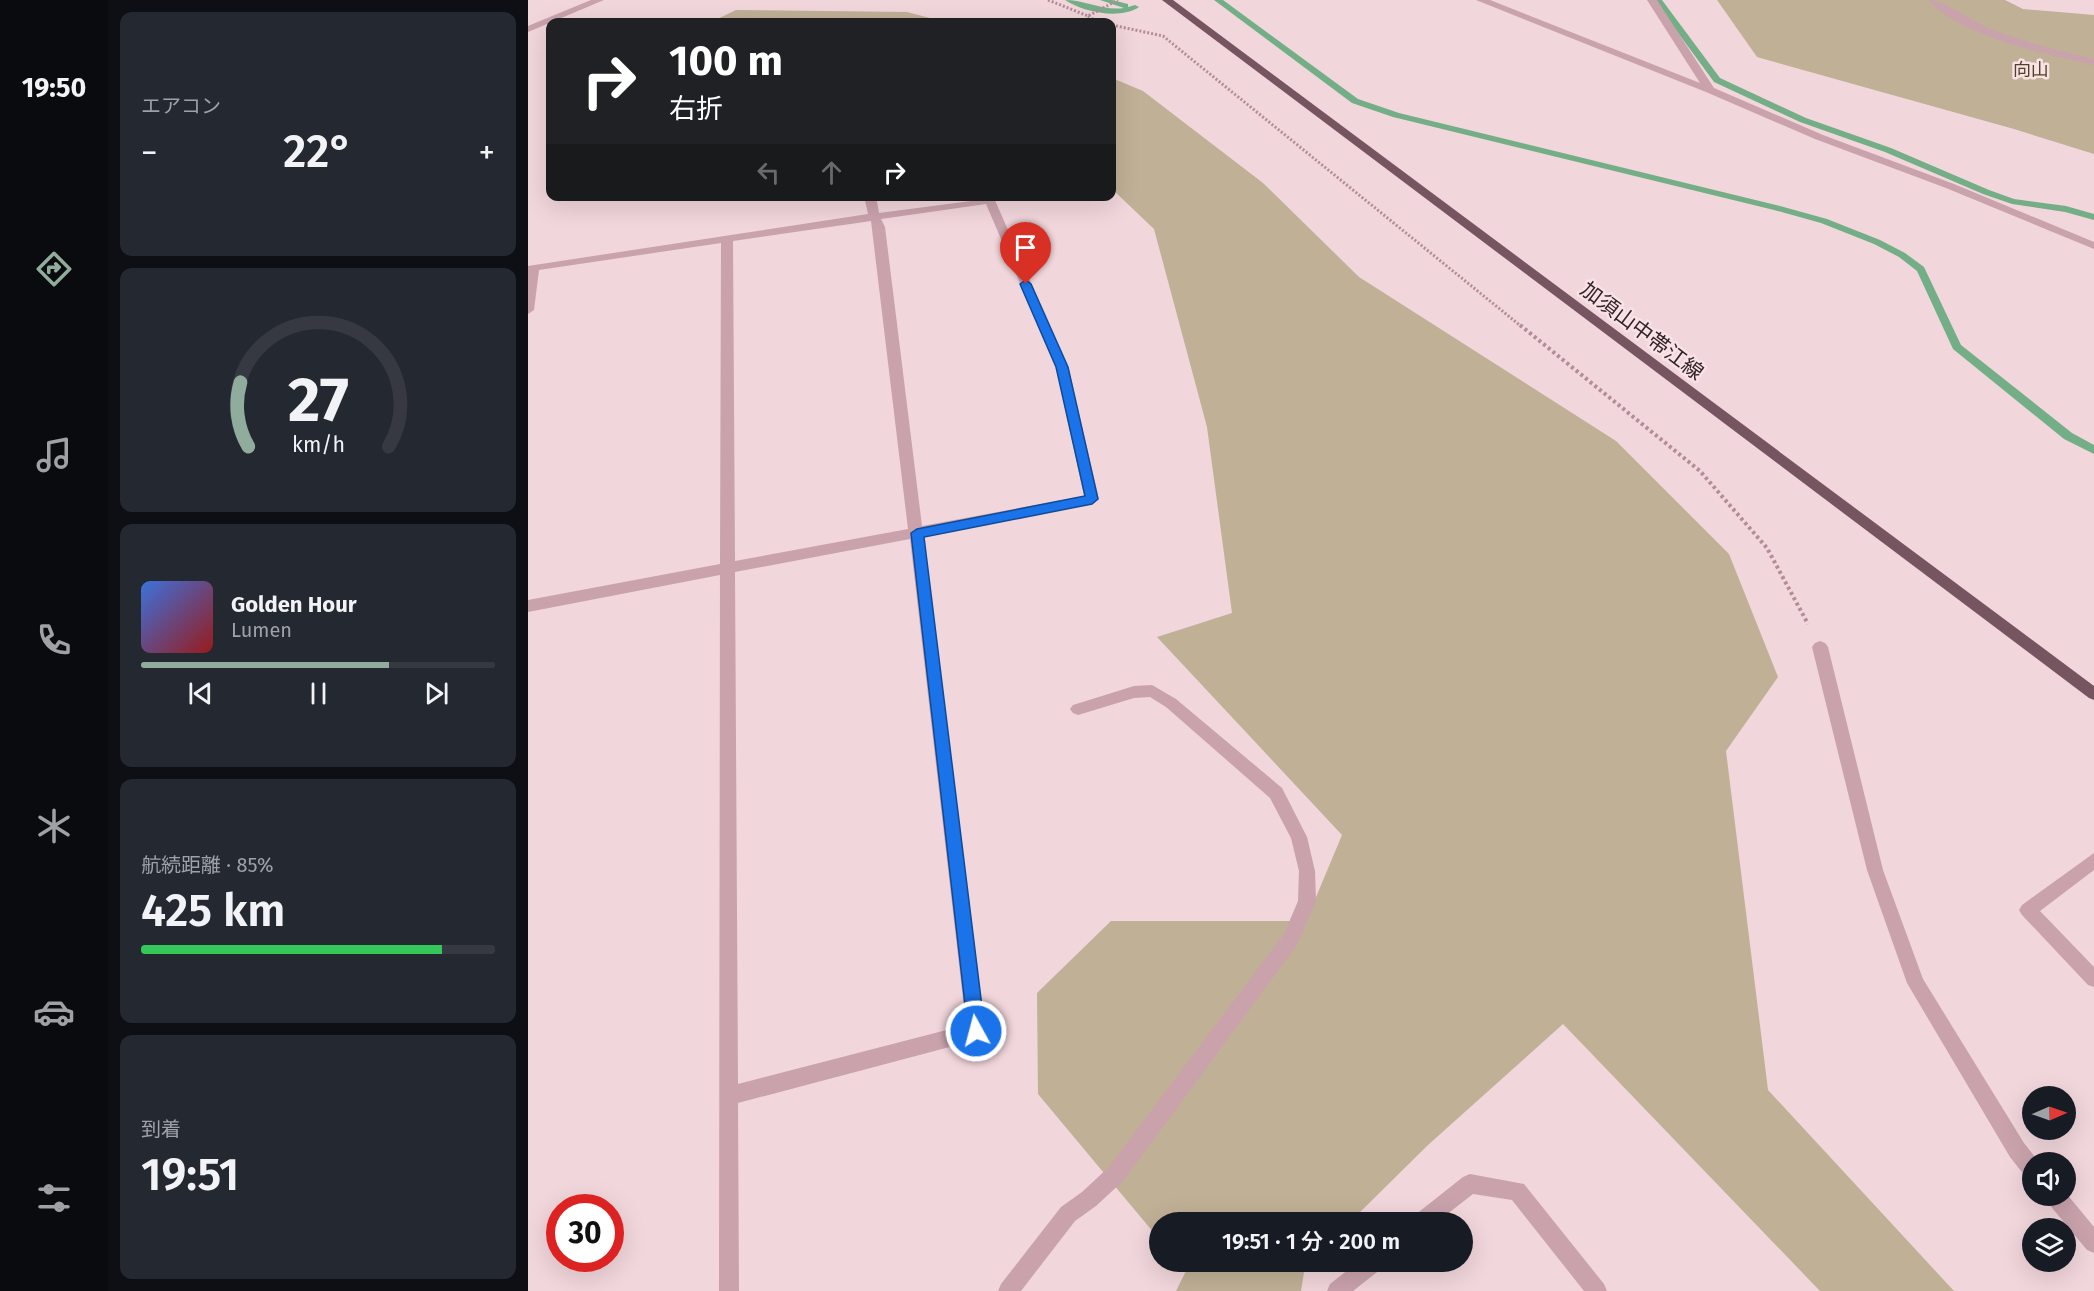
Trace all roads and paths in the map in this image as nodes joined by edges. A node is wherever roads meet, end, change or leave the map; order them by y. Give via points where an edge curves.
1 (599, 0) edge
2 (1048, 0) edge
3 (1118, 0) edge
4 (1167, 0) edge
5 (1481, 0) edge
6 (1652, 0) edge
7 (1933, 0) edge
8 (1088, 16) junction
9 (556, 18) edge
10 (1091, 18) edge
11 (546, 22) edge
12 (1116, 27) edge
13 (528, 30) edge
14 (2094, 62) edge
15 (1710, 90) junction
16 (871, 201) edge
17 (983, 201) edge
18 (990, 201) edge
19 (875, 217) junction
20 (727, 239) junction
21 (2094, 246) edge
22 (528, 310) edge
23 (917, 533) junction
24 (727, 568) junction
25 (528, 606) edge
26 (1820, 647) joint
27 (2094, 694) edge
28 (1078, 709) dead end
29 (2094, 860) edge
30 (2094, 978) edge
31 (728, 1096) junction
32 (2022, 1156) edge
33 (2063, 1206) edge
34 (1435, 1212) edge
35 (2094, 1243) edge
36 (1361, 1272) edge
37 (729, 1291) edge
38 (1008, 1291) edge
39 (1337, 1291) edge
40 (1597, 1291) edge

1 - 9 street
2 - 8 path
3 - 8 path
4 - 27 main road, 加須山中帯江線
5 - 15 street
6 - 15 street
7 - 14 street via 1973,25
8 - 10 path
11 - 13 street
12 - 26 path via 1163,36 1700,471 1767,548
15 - 21 street
16 - 19 street
17 - 19 street
18 - 23 street via 1062,367 1092,499
19 - 20 street
19 - 23 street
20 - 22 street via 533,267
20 - 24 street
23 - 24 street
23 - 31 street via 976,1031
24 - 25 street
24 - 31 street
26 - 32 street via 1875,870 1916,983
28 - 38 street via 1134,692 1152,692 1171,703 1276,793 1299,837 1307,871 1307,901 1291,939 1116,1174 1068,1214
29 - 30 street via 2028,910
31 - 37 street
33 - 35 street
34 - 40 street via 1470,1184 1517,1191
36 - 39 street

